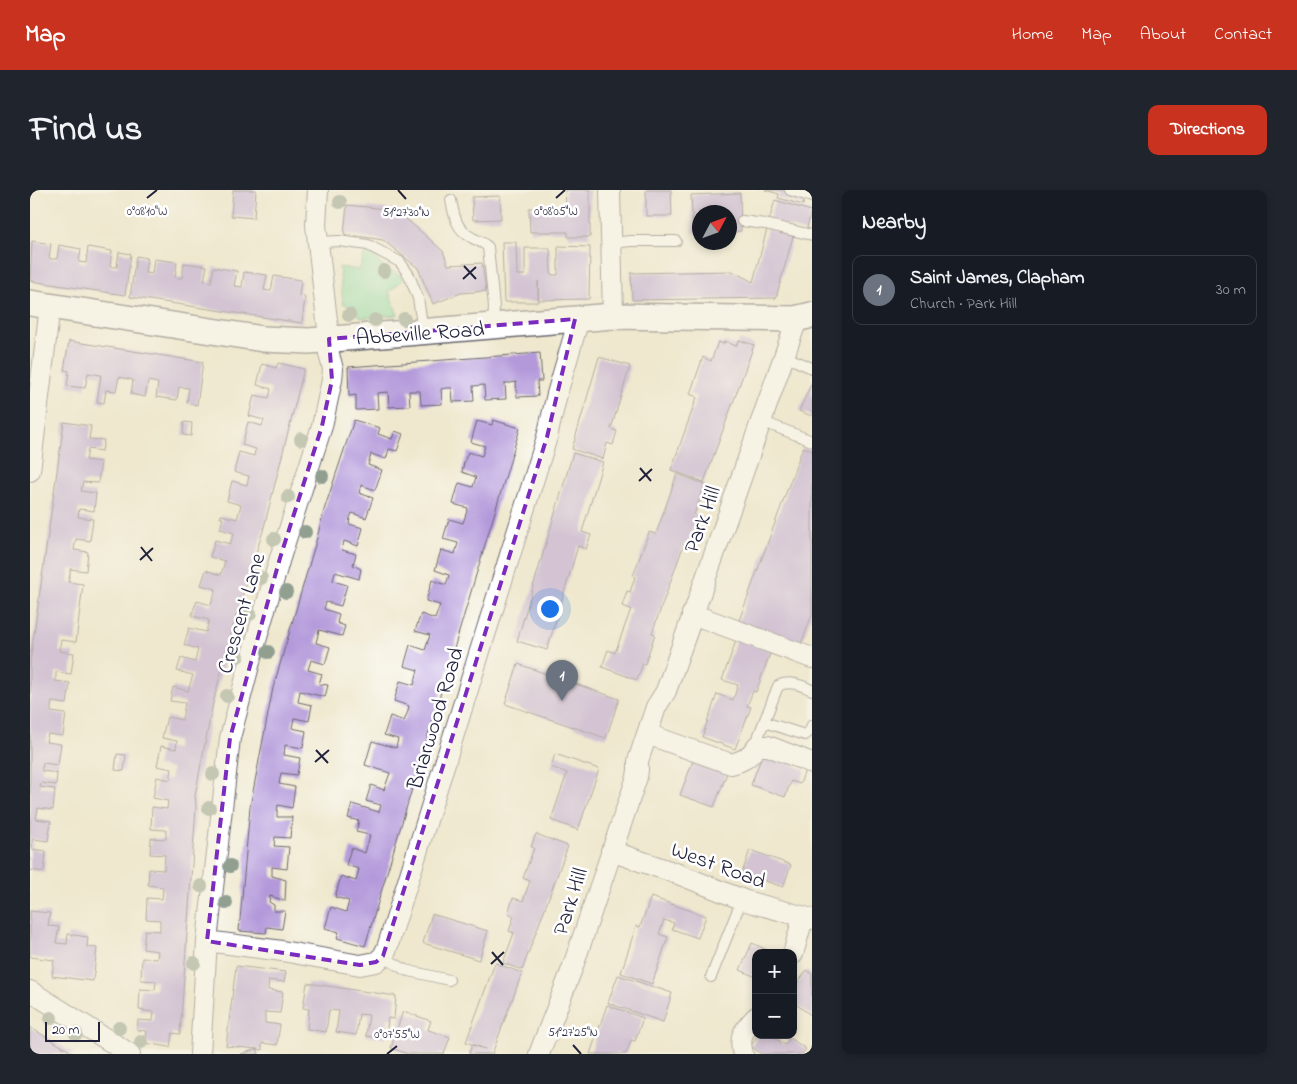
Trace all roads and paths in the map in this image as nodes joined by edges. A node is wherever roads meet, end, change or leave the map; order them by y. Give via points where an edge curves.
1 (318, 190) edge
2 (610, 190) edge
3 (790, 190) edge
4 (812, 197) edge
5 (450, 200) dead end
6 (742, 221) dead end
7 (812, 235) edge
8 (676, 241) dead end
9 (318, 242) junction
10 (611, 244) junction
11 (40, 305) edge
12 (613, 316) junction
13 (804, 317) edge
14 (575, 319) junction
15 (493, 326) junction
16 (423, 331) junction
17 (328, 339) junction
18 (784, 356) junction
19 (812, 368) edge
20 (761, 421) junction
21 (812, 442) edge
22 (30, 471) edge
23 (692, 614) junction
24 (812, 658) edge
25 (812, 690) edge
26 (764, 722) junction
27 (812, 725) edge
28 (647, 734) junction
29 (757, 746) junction
30 (812, 763) edge
31 (611, 851) junction
32 (742, 899) junction
33 (807, 919) edge
34 (207, 941) junction
35 (795, 949) edge
36 (383, 956) junction
37 (711, 977) dead end
38 (449, 980) dead end
39 (30, 991) edge
40 (752, 1021) edge
41 (130, 1054) edge
42 (200, 1054) edge
43 (540, 1054) edge
44 (743, 1054) edge

1 - 9 street, Crescent Lane
2 - 10 street
3 - 4 lane
5 - 15 lane via 455,221 462,231 488,247
6 - 7 lane
8 - 10 lane via 631,240
9 - 16 lane via 338,241 368,246 400,262 418,298
9 - 17 street, Crescent Lane
10 - 12 street
11 - 17 street, Abbeville Road via 263,339
11 - 22 street
12 - 13 street, Abbeville Road
12 - 14 street, Abbeville Road
13 - 18 street, Park Hill via 794,328
14 - 15 street, Abbeville Road
14 - 36 street, Briarwood Road via 576,329 547,436
15 - 16 street, Abbeville Road
16 - 17 street, Abbeville Road
17 - 34 street, Crescent Lane via 333,369 320,435 250,658 230,738
18 - 19 lane
18 - 20 street, Park Hill
20 - 21 lane
20 - 23 street, Park Hill
23 - 24 street
23 - 28 street, Park Hill
25 - 26 lane via 791,682 778,686
26 - 27 lane via 805,735
26 - 29 lane
28 - 29 street via 730,764 751,756
28 - 31 street, Park Hill
29 - 30 street via 768,746
31 - 32 street, West Road
31 - 43 street, Park Hill
32 - 33 street, West Road
32 - 37 lane
33 - 35 street
34 - 36 street via 360,965 376,962
34 - 42 street, Crescent Lane
36 - 38 lane via 405,970
39 - 41 street
40 - 44 street via 740,1042

